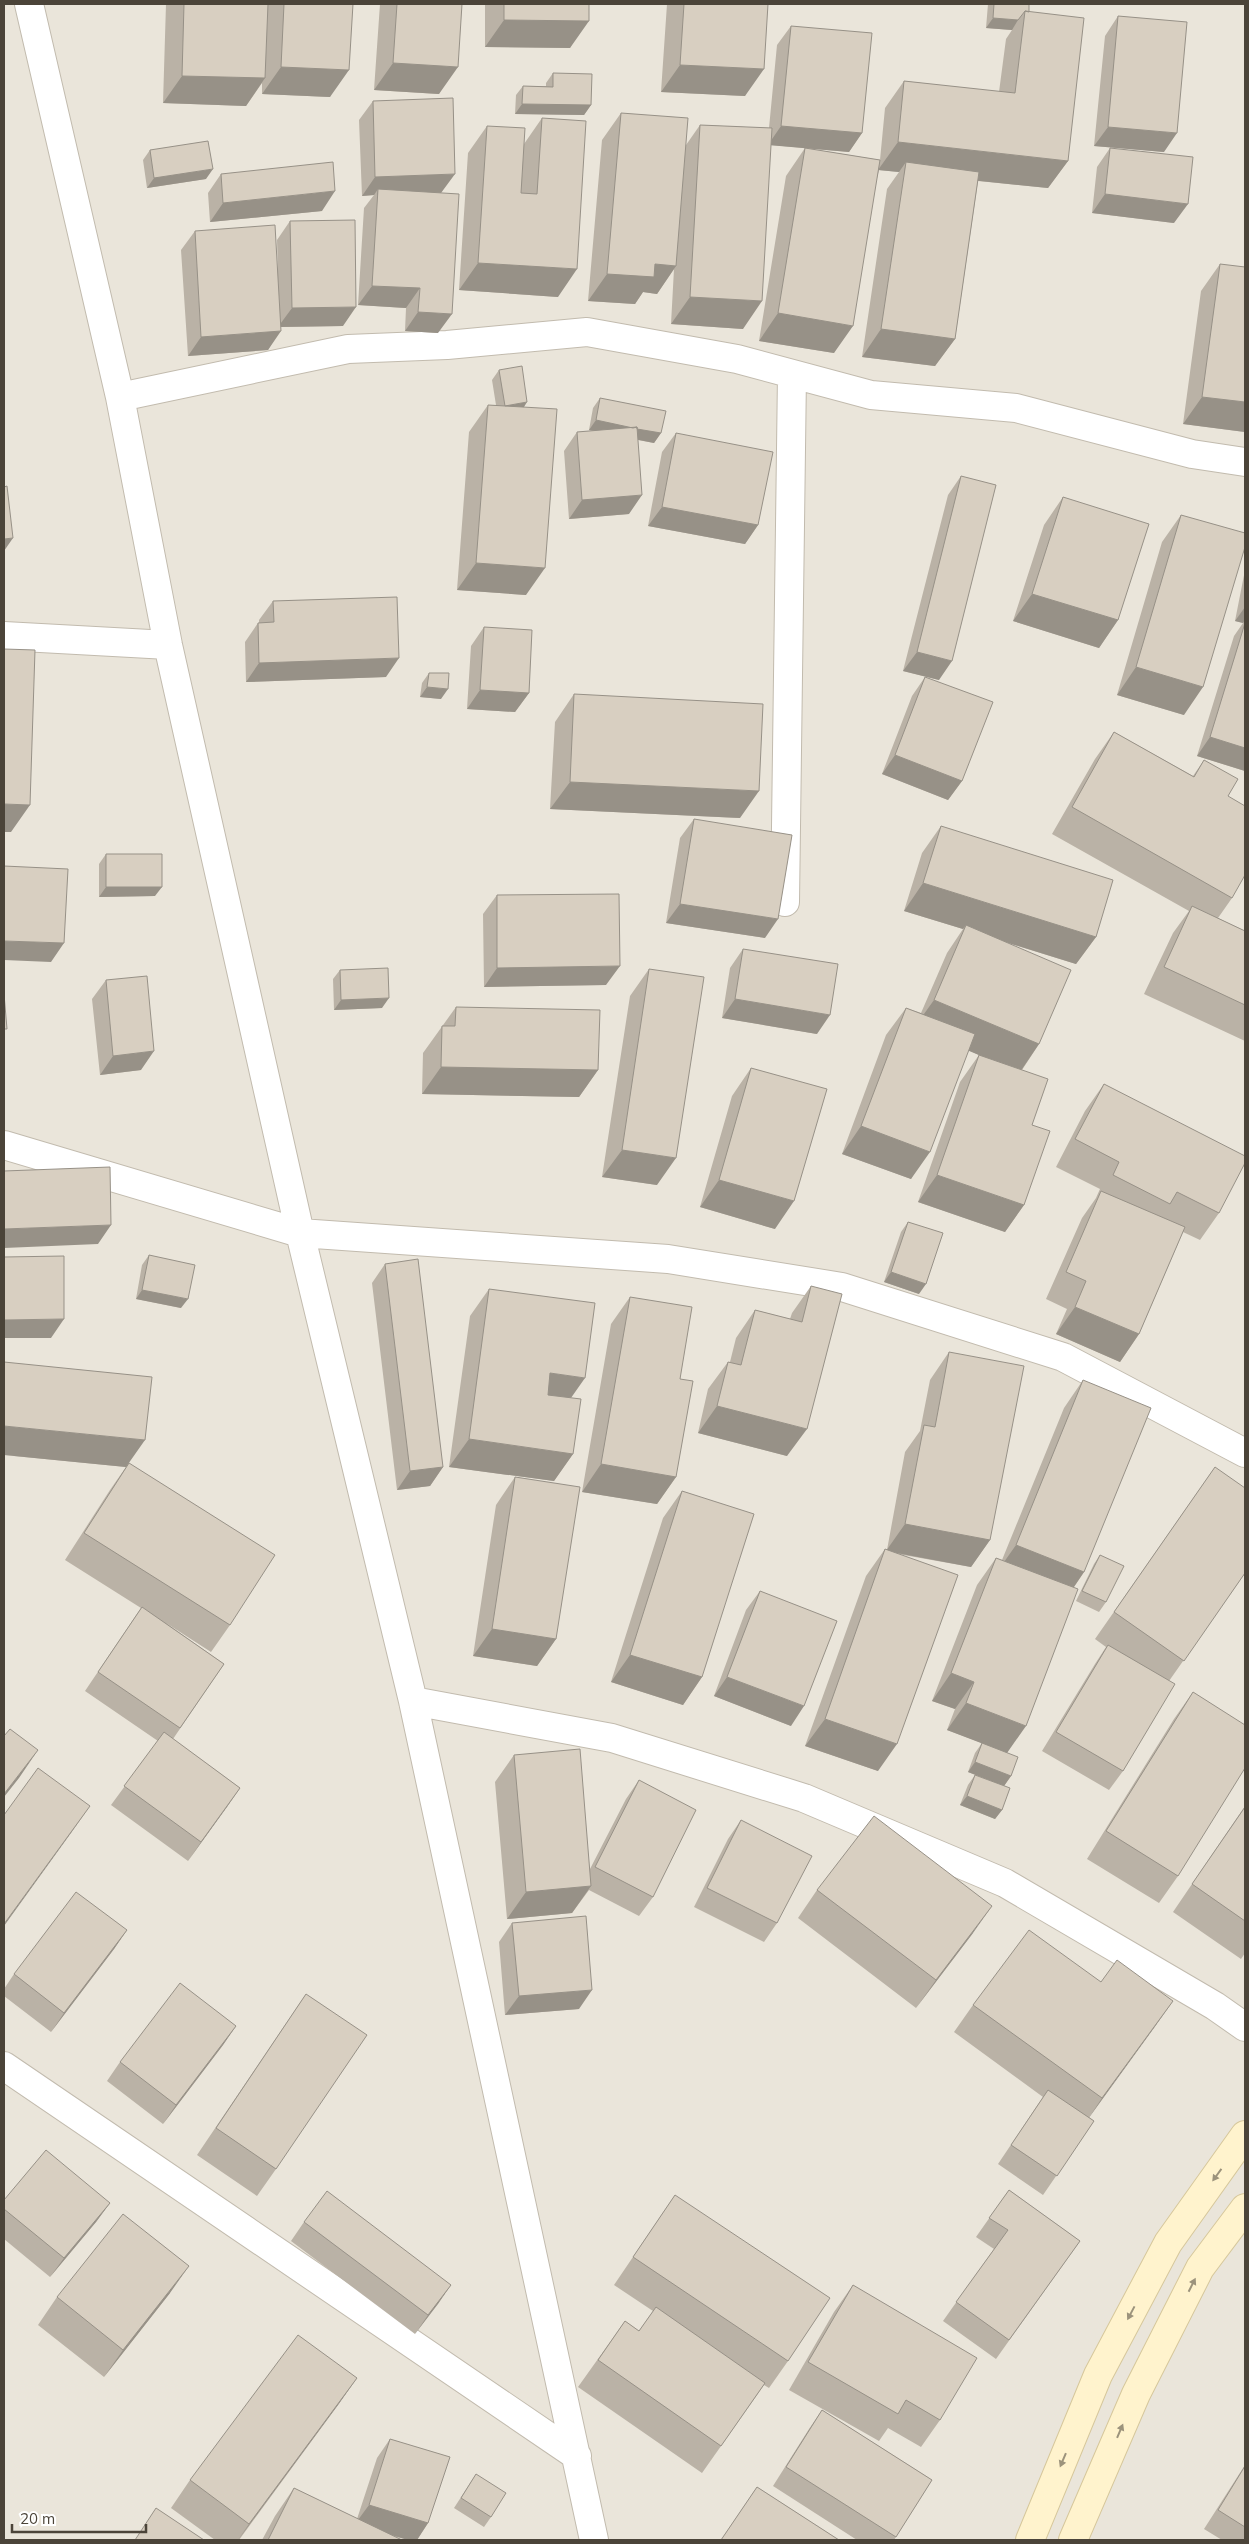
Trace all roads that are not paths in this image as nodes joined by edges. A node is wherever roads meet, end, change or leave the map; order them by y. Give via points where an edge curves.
1 (29, 4) edge
2 (792, 374) junction
3 (120, 397) junction
4 (1245, 462) edge
5 (4, 636) edge
6 (168, 645) junction
7 (785, 902) edge
8 (4, 1145) edge
9 (300, 1233) junction
10 (1245, 1452) edge
11 (413, 1701) junction
12 (1245, 2026) edge
13 (4, 2066) edge
14 (1245, 2135) edge
15 (1245, 2208) edge
16 (577, 2456) junction
17 (594, 2540) edge
18 (1030, 2540) edge
19 (1073, 2540) edge

1 - 3 street
2 - 3 street via 737,359 587,332 447,345 348,349
2 - 4 street via 871,395 1016,408 1192,454
2 - 7 street
3 - 6 street
5 - 6 street
6 - 9 street
8 - 9 street
9 - 10 street via 668,1258 842,1286 1064,1357
9 - 11 street
11 - 12 street via 612,1738 804,1798 1005,1883
11 - 16 street
13 - 16 street
14 -> 18 main road via 1168,2243 1098,2375
19 -> 15 main road via 1136,2394 1196,2276
16 - 17 street

